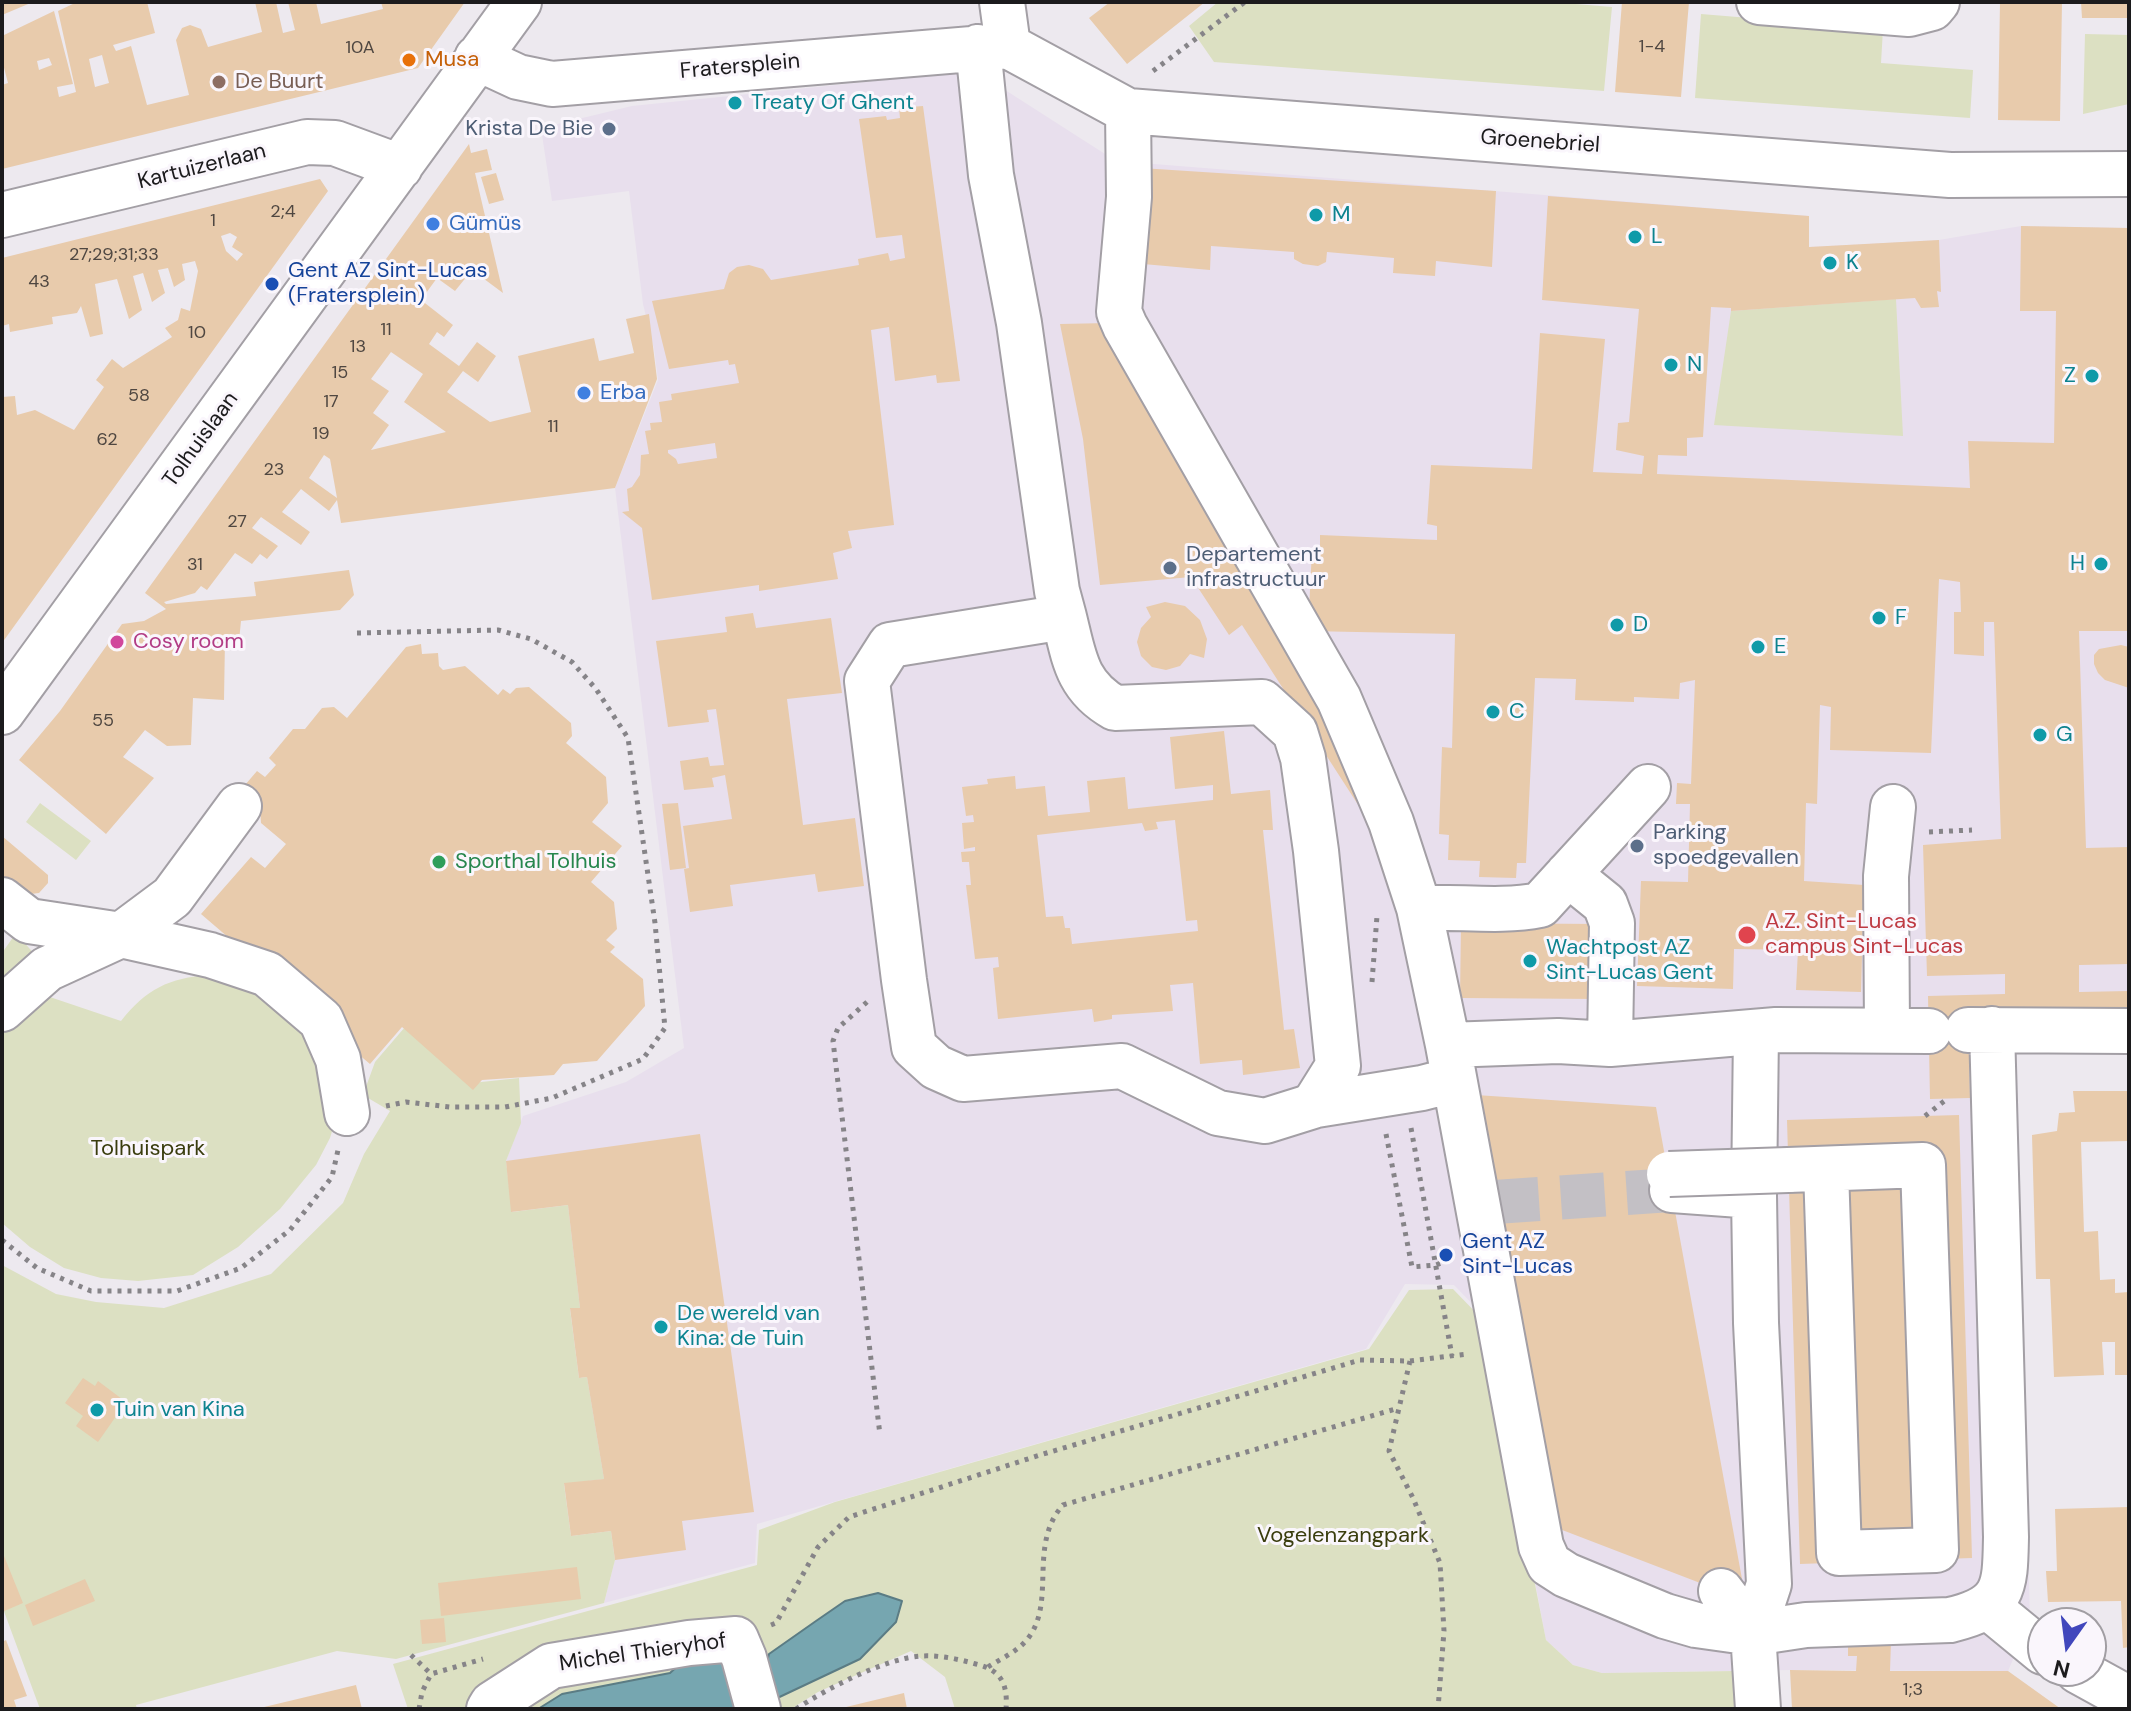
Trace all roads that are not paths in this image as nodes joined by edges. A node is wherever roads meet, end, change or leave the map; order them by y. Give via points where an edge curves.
1 (519, 2) edge
2 (1002, 2) edge
3 (1759, 2) edge
4 (1937, 2) edge
5 (993, 46) junction
6 (477, 58) junction
7 (1120, 106) junction
8 (2129, 156) edge
9 (400, 167) junction
10 (2109, 174) edge
11 (2, 215) edge
12 (1064, 617) junction
13 (2, 712) edge
14 (1648, 787) dead end
15 (239, 806) dead end
16 (1893, 807) dead end
17 (1568, 874) junction
18 (2, 900) edge
19 (1398, 911) junction
20 (121, 935) junction
21 (2, 1009) edge
22 (1944, 1030) junction
23 (2129, 1031) edge
24 (1756, 1032) junction
25 (1610, 1044) junction
26 (1451, 1062) junction
27 (1310, 1106) junction
28 (347, 1113) road end
29 (1807, 1170) junction
30 (1754, 1196) junction
31 (1721, 1591) dead end
32 (1987, 1606) junction
33 (1753, 1633) junction
34 (2027, 1639) edge
35 (2107, 1687) edge
36 (2129, 1699) edge
37 (489, 1709) edge
38 (758, 1709) edge
39 (1758, 1709) edge

1 - 6 street
2 - 5 street
3 - 4 street via 1909,14
5 - 6 street, Fratersplein via 552,84 518,77
5 - 7 street, Groenebriel
5 - 12 street via 991,175
6 - 9 street
7 - 10 street, Groenebriel via 1950,175
7 - 19 street via 1129,197 1119,312 1339,699 1391,822
8 - 10 street
9 - 11 street, Kartuizerlaan via 335,143 307,142
9 - 13 street, Tolhuislaan
12 - 27 street via 1075,662 1095,697 1115,708 1262,702 1295,732 1316,851 1338,1066
12 - 27 street via 890,645 867,681 914,1047 936,1067 963,1079 1122,1066 1218,1113 1265,1121
14 - 17 street
15 - 20 street via 172,897
16 - 22 street via 1886,876
17 - 19 street via 1540,905
17 - 25 street via 1605,904 1612,923
18 - 20 street via 29,921
19 - 26 street
20 - 21 street via 47,969
20 - 28 street via 267,974 321,1020 338,1059
22 - 23 street
22 - 24 street
22 - 32 street via 2006,1537 2005,1580
24 - 25 street
24 - 30 street
25 - 26 street via 1558,1041
26 - 27 street via 1378,1096
26 - 33 street via 1486,1202 1504,1351 1541,1546 1549,1564 1665,1616
29 - 29 street via 1839,1553 1936,1550 1923,1165
29 - 30 street, bridge via 1671,1182
30 - 33 street via 1769,1584
31 - 33 street
32 - 33 street via 1950,1620 1806,1625
32 - 34 street
33 - 39 street
35 - 36 street
37 - 38 street, Michel Thieryhof via 551,1666 689,1643 740,1648

